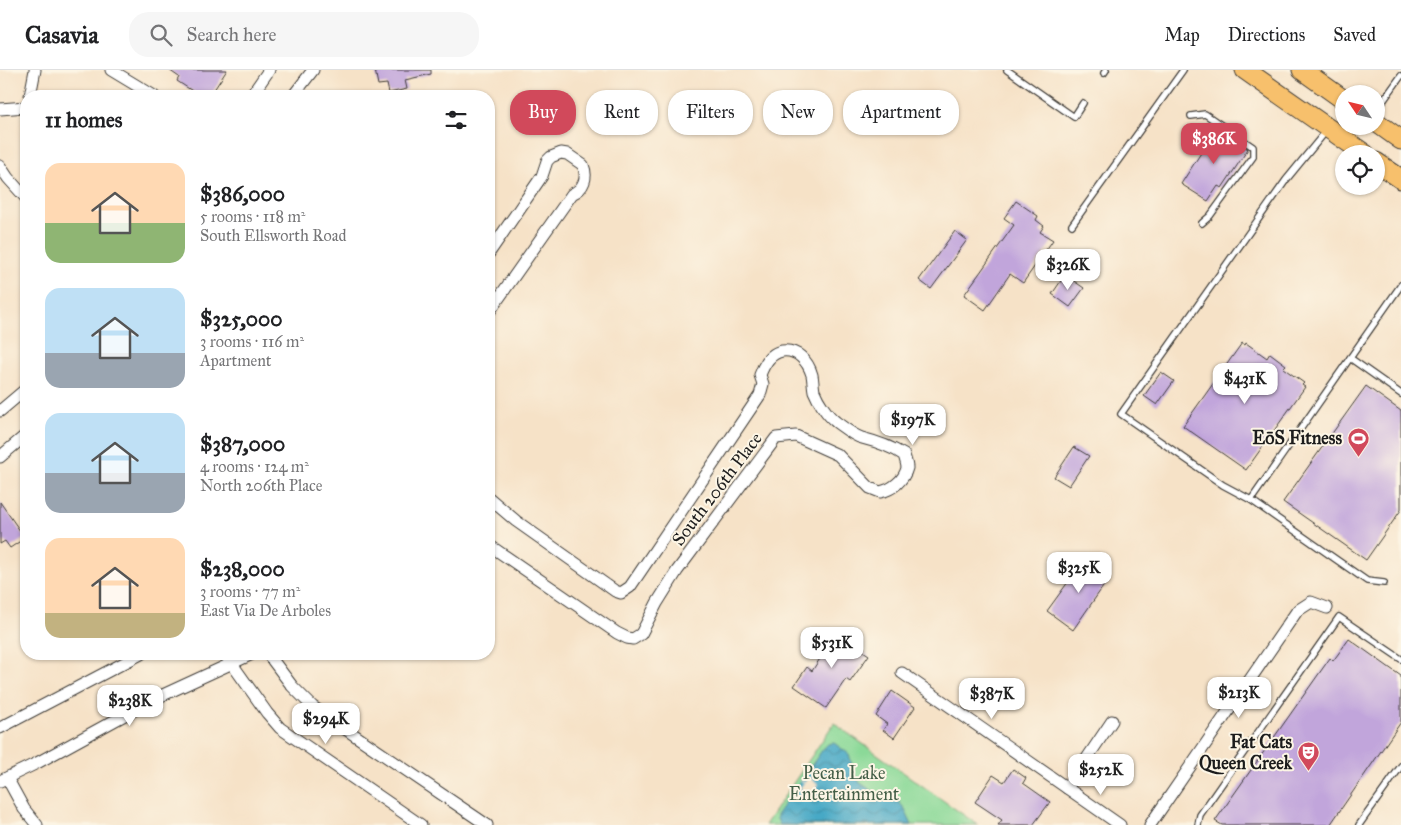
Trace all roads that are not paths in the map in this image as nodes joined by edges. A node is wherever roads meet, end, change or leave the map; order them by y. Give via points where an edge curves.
1 (35, 70) edge
2 (111, 70) edge
3 (269, 70) edge
4 (313, 70) edge
5 (1008, 70) edge
6 (1183, 70) edge
7 (1245, 70) edge
8 (1302, 70) edge
9 (1401, 76) edge
10 (31, 90) edge
11 (144, 90) edge
12 (255, 90) edge
13 (298, 90) edge
14 (1335, 94) edge
15 (1385, 98) edge
16 (1083, 103) dead end
17 (20, 107) edge
18 (0, 109) edge
19 (1191, 116) dead end
20 (1385, 128) edge
21 (1329, 129) junction
22 (1401, 140) edge
23 (1351, 145) edge
24 (0, 166) edge
25 (1385, 168) edge
26 (1401, 179) edge
27 (20, 191) edge
28 (1202, 223) dead end
29 (1072, 225) dead end
30 (495, 244) edge
31 (1401, 285) edge
32 (495, 303) edge
33 (1350, 358) junction
34 (20, 394) edge
35 (1401, 394) edge
36 (0, 411) edge
37 (20, 440) edge
38 (0, 457) edge
39 (1251, 500) junction
40 (495, 503) edge
41 (495, 549) edge
42 (1384, 583) dead end
43 (1327, 608) joint
44 (1339, 617) junction
45 (1401, 659) edge
46 (130, 660) edge
47 (226, 660) edge
48 (229, 660) edge
49 (272, 660) edge
50 (902, 673) dead end
51 (1112, 722) dead end
52 (0, 728) edge
53 (1401, 766) edge
54 (4, 780) edge
55 (1067, 788) junction
56 (37, 825) edge
57 (421, 825) edge
58 (487, 825) edge
59 (1120, 825) edge
60 (1150, 825) edge
61 (1198, 825) edge
62 (1359, 825) edge

1 - 10 street
2 - 11 street
3 - 12 street
4 - 13 street
5 - 16 lane via 1074,117
6 - 29 lane
7 - 21 main road
8 - 14 main road
9 - 15 lane
17 - 18 street
19 - 28 lane via 1205,114 1253,147 1252,157
20 - 22 main road
21 - 23 main road
21 - 39 lane via 1286,180 1121,414 1223,485
24 - 27 street
25 - 26 main road
30 - 32 street via 542,176 551,157 567,154 583,165 586,174 583,186 572,194
31 - 33 lane
33 - 35 lane
33 - 39 lane
34 - 36 street
37 - 38 street
39 - 42 lane via 1367,582
40 - 41 street, South 206th Place via 523,526 615,591 621,592 630,587 760,395 763,384 760,375 765,363 775,352 788,350 800,354 812,374 814,391 836,422 861,438 893,448 904,455 907,467 894,486 880,492 870,488 838,455 796,436 776,438 677,571 641,634 633,639 617,633
43 - 44 lane
43 - 60 street via 1312,602 1297,611
44 - 45 lane
44 - 61 lane via 1200,815
46 - 52 street
47 - 54 street
48 - 57 street via 280,728
49 - 58 street via 313,707
50 - 55 street
51 - 55 street
53 - 62 lane
54 - 56 street
55 - 59 street

